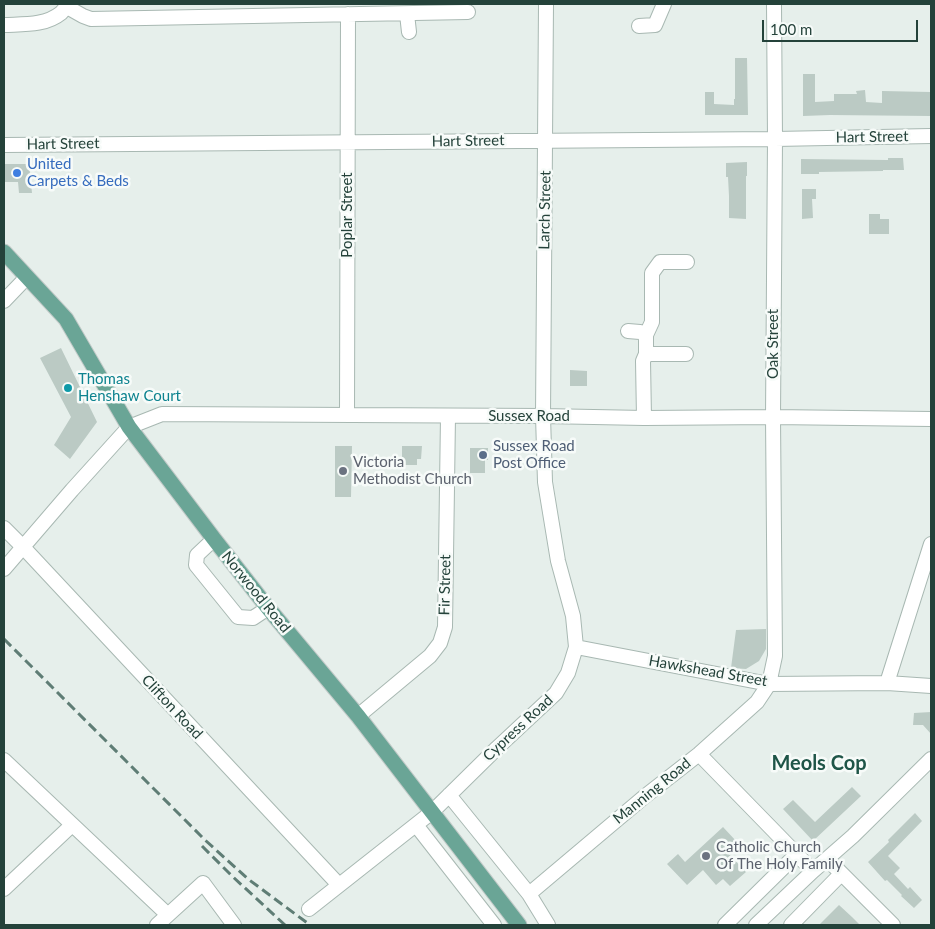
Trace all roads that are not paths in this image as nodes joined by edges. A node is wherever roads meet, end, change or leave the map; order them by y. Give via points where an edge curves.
1 (546, 4) edge
2 (664, 4) edge
3 (774, 4) edge
4 (67, 5) edge
5 (468, 12) dead end
6 (348, 14) junction
7 (408, 14) junction
8 (4, 25) edge
9 (639, 26) dead end
10 (409, 32) dead end
11 (931, 136) edge
12 (775, 139) junction
13 (545, 140) junction
14 (347, 142) junction
15 (4, 144) edge
16 (4, 252) edge
17 (687, 262) dead end
18 (27, 277) junction
19 (4, 301) edge
20 (628, 331) dead end
21 (646, 334) junction
22 (646, 354) junction
23 (686, 354) dead end
24 (347, 415) junction
25 (448, 416) junction
26 (543, 416) junction
27 (773, 417) junction
28 (644, 418) junction
29 (931, 419) edge
30 (129, 427) junction
31 (4, 528) edge
32 (214, 539) junction
33 (931, 544) edge
34 (23, 547) junction
35 (4, 569) edge
36 (268, 608) junction
37 (576, 647) junction
38 (886, 683) junction
39 (769, 684) junction
40 (931, 686) edge
41 (358, 716) junction
42 (699, 754) junction
43 (931, 759) edge
44 (4, 760) edge
45 (450, 795) junction
46 (432, 812) junction
47 (72, 824) junction
48 (416, 825) junction
49 (797, 854) junction
50 (827, 859) junction
51 (813, 871) junction
52 (841, 874) junction
53 (339, 885) junction
54 (4, 889) edge
55 (529, 894) junction
56 (309, 909) dead end
57 (168, 915) junction
58 (157, 925) edge
59 (234, 925) edge
60 (494, 925) edge
61 (519, 925) edge
62 (548, 925) edge
63 (725, 925) edge
64 (756, 925) edge
65 (791, 925) edge
66 (893, 925) edge

1 - 13 street, Larch Street
2 - 9 street via 655,25
3 - 12 street, Oak Street
4 - 6 street via 91,19
4 - 8 street via 55,18 40,23
5 - 7 street
6 - 7 street
6 - 14 street, Poplar Street
7 - 10 street
11 - 12 street, Hart Street
12 - 13 street, Hart Street
12 - 27 street, Oak Street
13 - 14 street, Hart Street
13 - 26 street, Larch Street
14 - 15 street, Hart Street
14 - 24 street, Poplar Street
16 - 18 main road, Norwood Road
17 - 21 street via 660,262 652,273 652,322
18 - 19 street
18 - 30 main road, Norwood Road via 66,319
20 - 21 street
21 - 22 street
22 - 23 street
22 - 28 street via 643,360
24 - 25 street, Sussex Road
24 - 30 street, Sussex Road via 162,414
25 - 26 street, Sussex Road
25 - 41 street, Fir Street via 445,627 440,643 430,656
26 - 28 street, Sussex Road
26 - 37 street, Cypress Road via 545,482
27 - 28 street, Sussex Road
27 - 29 street, Sussex Road
27 - 39 street, Oak Street via 775,656
30 - 32 main road, Norwood Road
30 - 34 street
31 - 34 street, Clifton Road
32 - 36 main road, Norwood Road
32 - 36 street via 197,555 196,565 238,617 253,618
33 - 38 street
34 - 35 street
34 - 53 street, Clifton Road
36 - 41 main road, Norwood Road
37 - 39 street, Hawkshead Street
37 - 45 street, Cypress Road via 568,673 556,693
38 - 39 street, Hawkshead Street
38 - 40 street, Hawkshead Street
39 - 42 street, Manning Road via 758,702
41 - 46 main road, Norwood Road
42 - 49 street
42 - 55 street, Manning Road
43 - 50 street
44 - 47 street
45 - 46 street, Cypress Road
45 - 55 street
46 - 48 street, Cypress Road
46 - 61 main road, Norwood Road
47 - 54 street
47 - 57 street
48 - 53 street, Cypress Road
48 - 60 street
49 - 51 street
49 - 63 street
50 - 51 street
50 - 52 street
51 - 64 street
52 - 65 street
52 - 66 street
53 - 56 street, Cypress Road
55 - 62 street
57 - 58 street
57 - 59 street via 203,882

